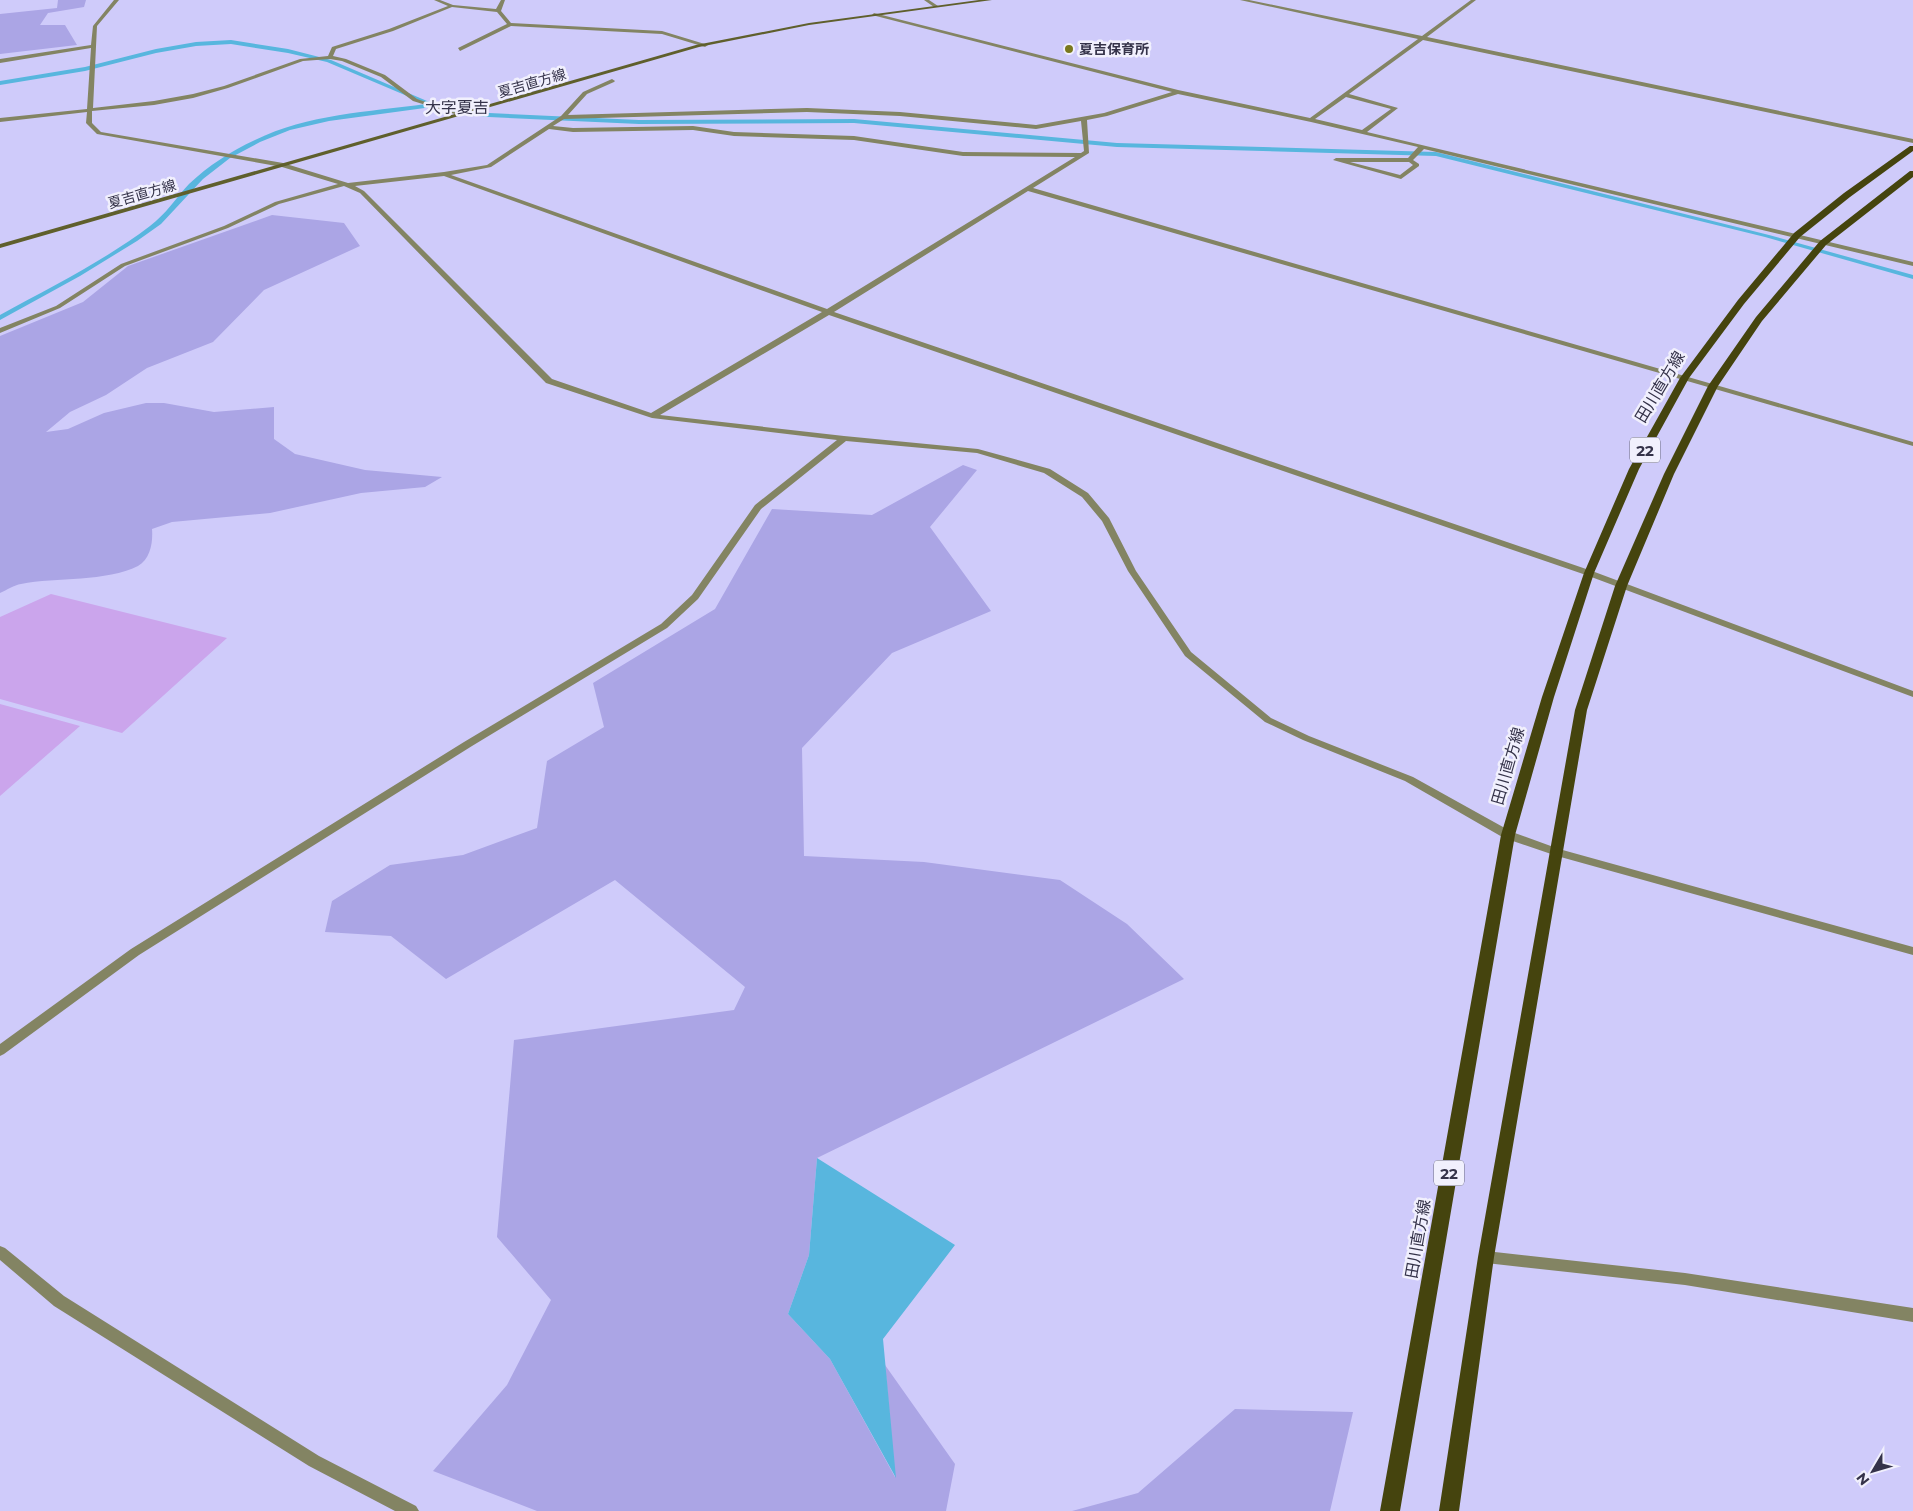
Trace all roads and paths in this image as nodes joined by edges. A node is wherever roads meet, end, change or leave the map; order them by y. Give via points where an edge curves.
1 (117, 0) edge
2 (436, 0) edge
3 (503, 0) edge
4 (926, 0) edge
5 (990, 0) edge
6 (1242, 0) edge
7 (1474, 0) edge
8 (452, 6) junction
9 (936, 6) junction
10 (498, 11) junction
11 (874, 14) junction
12 (510, 24) junction
13 (1423, 39) junction
14 (705, 45) junction
15 (94, 46) junction
16 (460, 49) dead end
17 (330, 57) junction
18 (0, 60) edge
19 (612, 81) dead end
20 (1178, 92) junction
21 (1345, 94) junction
22 (88, 110) junction
23 (458, 115) junction
24 (563, 117) junction
25 (0, 120) edge
26 (1084, 120) junction
27 (1310, 120) junction
28 (548, 127) junction
29 (1363, 132) junction
30 (1913, 141) edge
31 (1423, 146) junction
32 (1913, 148) edge
33 (1082, 155) junction
34 (1410, 160) junction
35 (283, 165) junction
36 (1913, 173) edge
37 (444, 174) junction
38 (347, 184) junction
39 (1029, 189) junction
40 (1797, 235) junction
41 (1823, 243) junction
42 (0, 246) edge
43 (1913, 264) edge
44 (828, 312) junction
45 (0, 331) edge
46 (1685, 378) junction
47 (1713, 386) junction
48 (652, 416) junction
49 (844, 438) junction
50 (1913, 444) edge
51 (1590, 574) junction
52 (1621, 586) junction
53 (1913, 694) edge
54 (1508, 836) junction
55 (1557, 852) junction
56 (1913, 951) edge
57 (0, 1051) edge
58 (0, 1252) edge
59 (1486, 1257) junction
60 (1913, 1315) edge
61 (411, 1511) edge
62 (1390, 1511) edge
63 (1449, 1511) edge

1 - 15 street via 95,26
2 - 8 street
3 - 10 street
4 - 9 street
5 - 9 main road, 夏吉直方線
6 - 13 street
7 - 13 street
8 - 10 street
8 - 17 street via 334,48
9 - 11 main road, 夏吉直方線
10 - 12 street
11 - 14 main road, 夏吉直方線
11 - 20 street
12 - 14 street via 662,33
12 - 16 street
13 - 21 street
13 - 30 street
14 - 23 main road, 夏吉直方線
15 - 18 street
15 - 22 street
17 - 22 street via 302,60 193,96
17 - 23 street via 383,76 415,100
19 - 24 street via 585,93
20 - 26 street
20 - 27 street
21 - 27 street
21 - 29 street via 1395,108
22 - 25 street
22 - 35 street via 88,123 99,133
23 - 35 main road, 夏吉直方線
24 - 26 street via 807,110 969,119 1036,127
24 - 28 street
26 - 33 street via 1087,152
27 - 29 street
28 - 33 street via 573,130 693,128 734,134 854,138 963,154
28 - 37 street via 489,166
29 - 31 street
31 - 34 street
31 - 40 street
32 - 40 main road, 田川直方線 / 22
33 - 39 street
34 - 34 street via 1417,165 1401,177 1336,160
35 - 38 street
35 - 42 main road, 夏吉直方線
36 - 41 main road, 22
37 - 38 street
37 - 44 street
38 - 45 street via 277,202 226,227 123,265 58,307
38 - 48 street via 362,192 549,381
39 - 44 street
39 - 46 street
40 - 41 street
40 - 46 main road, 田川直方線 / 22 via 1741,302
41 - 43 street
41 - 47 main road, 22 via 1759,318
44 - 48 street
44 - 51 street
46 - 47 street
46 - 51 main road, 田川直方線 / 22 via 1634,469
47 - 50 street
47 - 52 main road, 22 via 1669,474
48 - 49 street
49 - 54 street via 978,451 1047,471 1085,495 1106,520 1132,571 1188,654 1268,720 1409,779
49 - 57 street via 758,507 695,597 664,626 135,952
51 - 52 street
51 - 54 main road, 田川直方線 / 22 via 1548,697
52 - 53 street
52 - 55 main road, 22 via 1581,710
54 - 55 street
54 - 62 main road, 田川直方線 / 22
55 - 56 street
55 - 59 main road, 22
58 - 61 street via 67,1306 314,1461
59 - 60 street via 1685,1279
59 - 63 main road, 22

